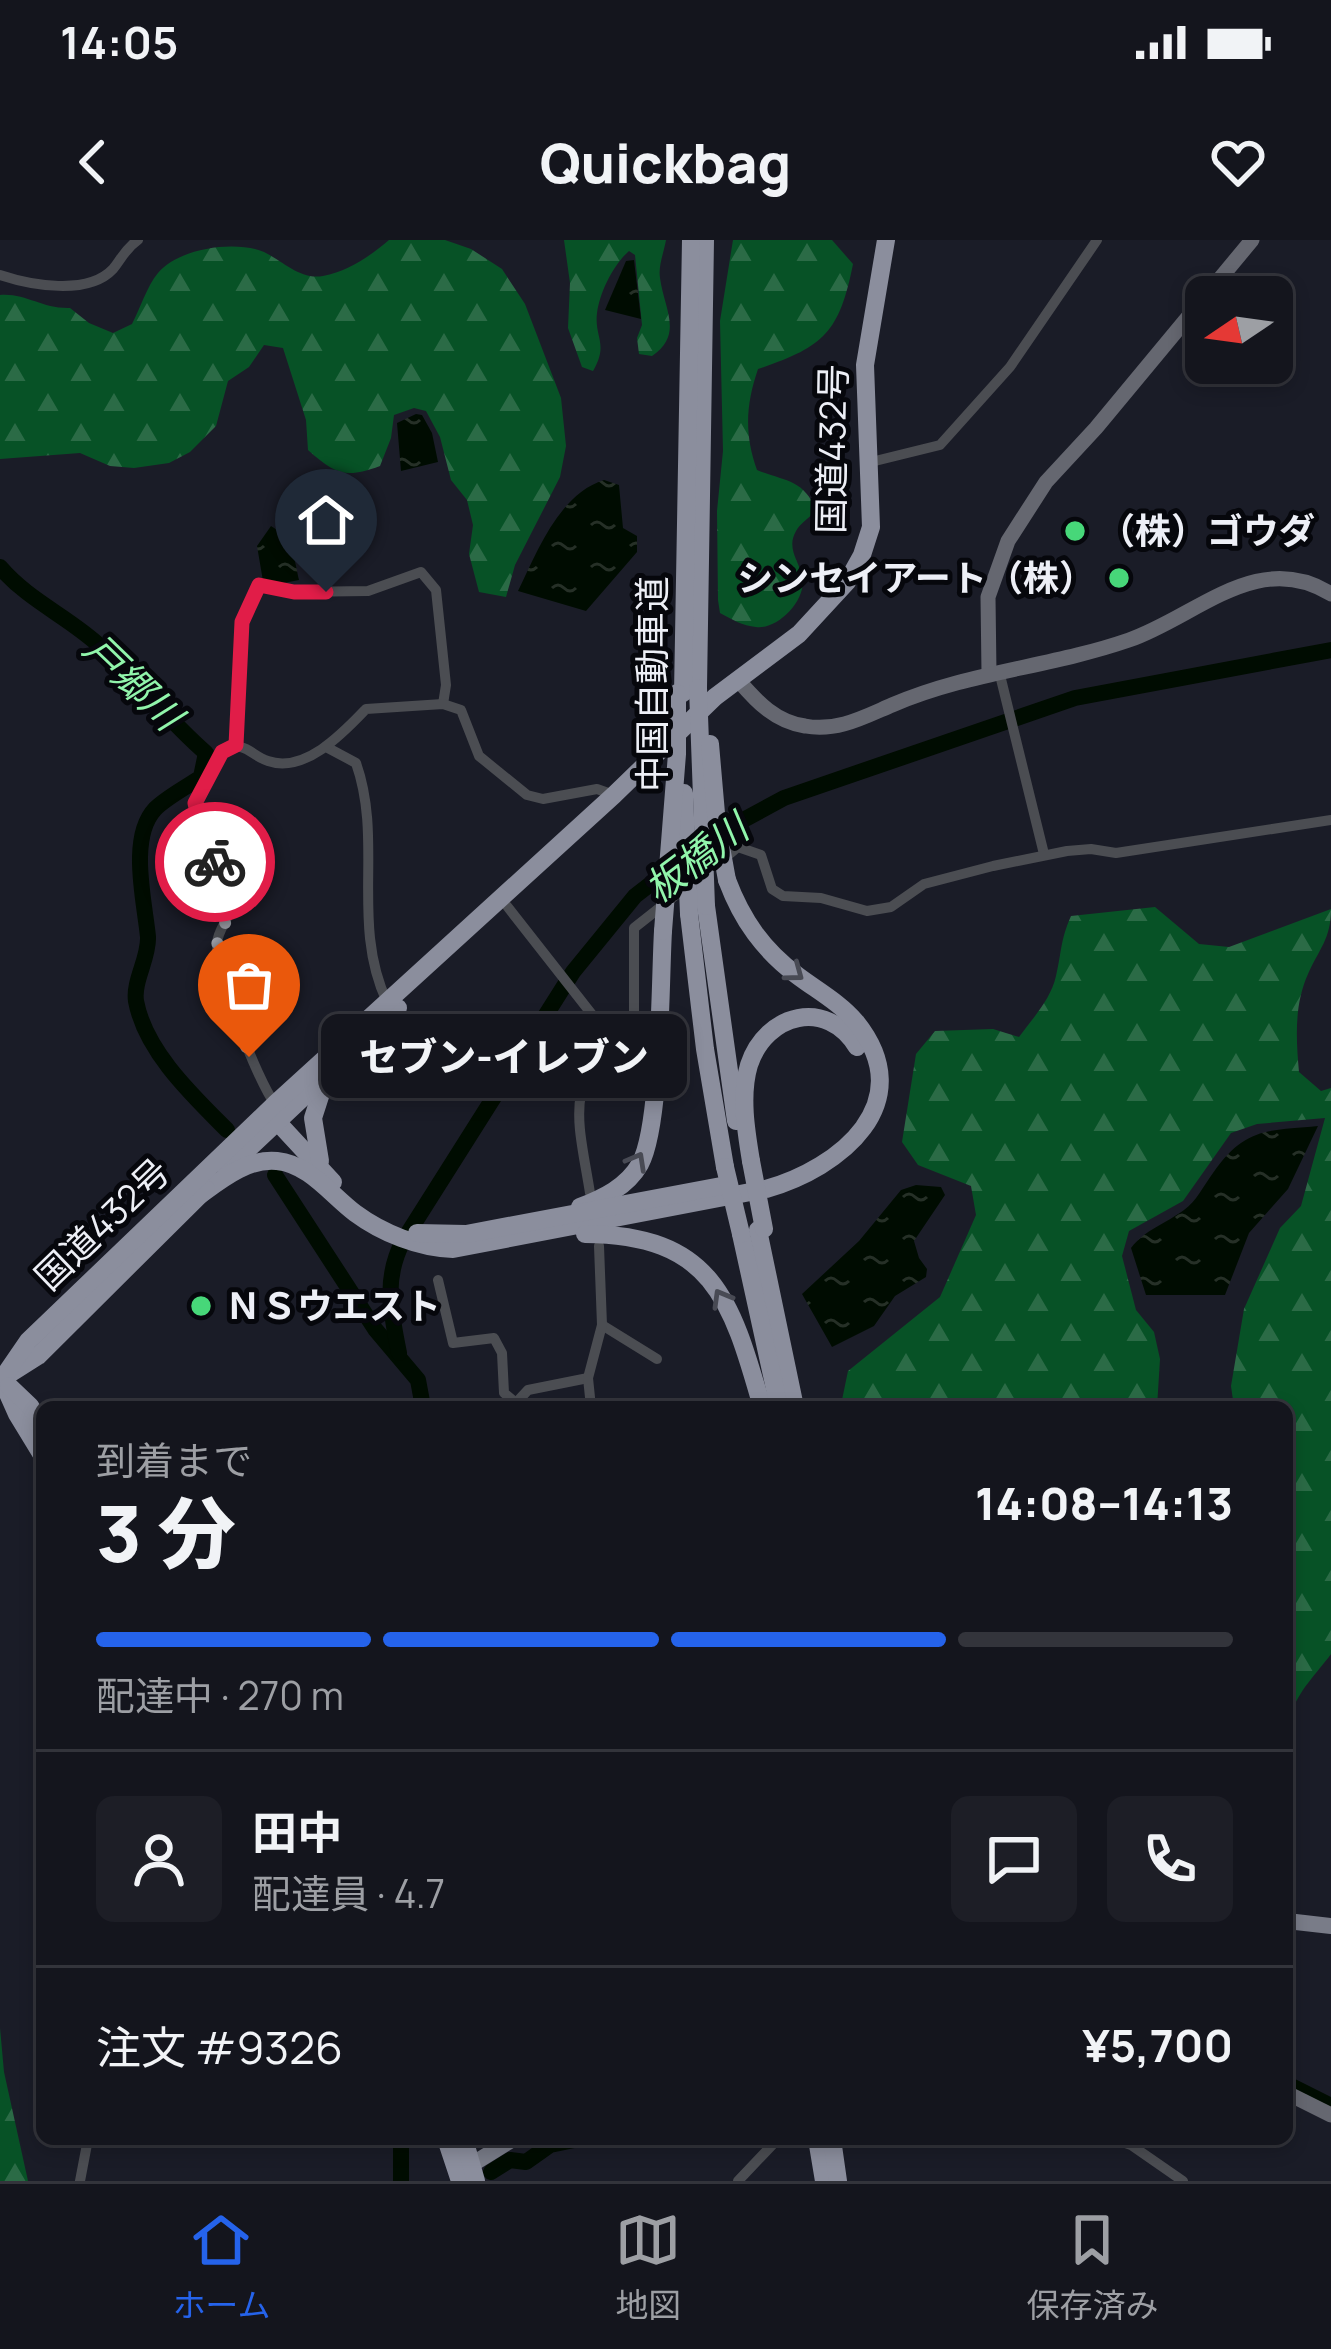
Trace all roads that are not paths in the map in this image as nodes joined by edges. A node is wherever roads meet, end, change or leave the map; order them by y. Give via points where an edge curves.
1 (138, 240) edge
2 (691, 240) edge
3 (705, 240) edge
4 (886, 240) edge
5 (1097, 240) edge
6 (1252, 240) edge
7 (0, 274) edge
8 (871, 462) junction
9 (693, 580) junction
10 (1326, 586) edge
11 (994, 671) junction
12 (739, 681) junction
13 (691, 690) junction
14 (443, 704) junction
15 (236, 745) junction
16 (328, 748) junction
17 (614, 795) junction
18 (1331, 820) edge
19 (1044, 854) junction
20 (506, 906) junction
21 (387, 1002) junction
22 (612, 1040) junction
23 (333, 1070) junction
24 (273, 1115) junction
25 (740, 1164) junction
26 (327, 1183) junction
27 (590, 1193) dead end
28 (200, 1195) junction
29 (542, 1227) junction
30 (754, 1231) junction
31 (599, 1246) dead end
32 (422, 1294) dead end
33 (602, 1324) junction
34 (453, 1343) junction
35 (437, 1349) dead end
36 (657, 1359) dead end
37 (1, 1378) edge
38 (588, 1378) junction
39 (510, 1401) edge
40 (518, 1401) edge
41 (590, 1401) edge
42 (760, 1401) edge
43 (778, 1401) edge
44 (794, 1401) edge
45 (36, 1416) edge
46 (36, 1446) edge
47 (1293, 1923) edge
48 (1331, 1926) edge
49 (1293, 2096) edge
50 (1331, 2115) edge
51 (87, 2145) edge
52 (449, 2145) edge
53 (464, 2145) edge
54 (505, 2145) edge
55 (772, 2145) edge
56 (1131, 2145) edge
57 (825, 2146) edge
58 (462, 2176) edge
59 (80, 2181) edge
60 (739, 2181) edge
61 (824, 2181) edge
62 (838, 2181) edge
63 (1183, 2181) edge

1 - 7 street via 98,278 58,286
2 - 9 highway, 中国自動車道
3 - 9 highway, 中国自動車道
4 - 8 highway, 国道432号 via 865,365
5 - 8 street via 1010,367 940,445
6 - 11 street via 1046,482 1008,541 988,597
8 - 12 highway, 国道432号 via 871,527 847,582
9 - 13 highway, 中国自動車道
10 - 11 street via 1250,580 1129,640
11 - 12 street via 822,728 762,707
11 - 19 street
12 - 17 highway, 国道432号
12 - 20 highway, 国道432号
13 - 25 highway, 中国自動車道, bridge via 697,910
29 -> 13 highway, bridge via 610,1194 640,1164 652,1112 677,754
13 -> 29 highway, bridge via 727,880 762,944 844,1010 866,1038 878,1087 869,1120 847,1150 783,1185
14 - 15 street via 436,590 422,572 368,591 259,585 242,622
14 - 16 street via 366,709
14 - 17 street via 461,710 479,756 527,795
15 - 16 street via 268,761
15 - 24 street via 222,752 195,808 231,908 218,956
16 - 21 street via 356,763 366,791 370,960
17 - 21 highway, 国道432号
18 - 19 street via 1116,853
19 - 22 street via 924,884 891,908 867,911 783,896 772,889 761,855 738,847 634,928 634,1019
20 - 22 street
20 - 23 highway, 国道432号
21 - 24 highway, 国道432号
22 - 27 street via 578,1096
23 - 24 highway, 国道432号
23 - 26 highway via 318,1095 312,1131
24 - 26 highway
24 - 28 highway, 国道432号
24 - 37 highway, 国道432号 via 28,1341
25 - 29 highway via 748,1066 765,1036 794,1017 835,1022 856,1043 866,1088 857,1116 829,1149 767,1177
25 - 30 highway, 中国自動車道, bridge
26 - 28 highway via 267,1161
26 - 29 highway via 352,1211 436,1242 466,1247
28 - 37 highway, 国道432号 via 38,1356
42 -> 29 highway via 721,1294 693,1262 638,1238
30 - 43 highway, 中国自動車道
30 - 44 highway, 中国自動車道
31 - 33 street
32 - 34 street via 439,1285
33 - 36 street
33 - 38 street
34 - 35 street
34 - 39 street via 494,1339
37 - 45 highway
37 - 46 highway
38 - 40 street via 528,1390
38 - 41 street
47 - 48 main road
49 - 50 street
51 - 59 street
52 - 58 highway
53 - 58 highway
54 - 58 main road
55 - 60 street
56 - 63 street
57 - 61 highway
57 - 62 highway

